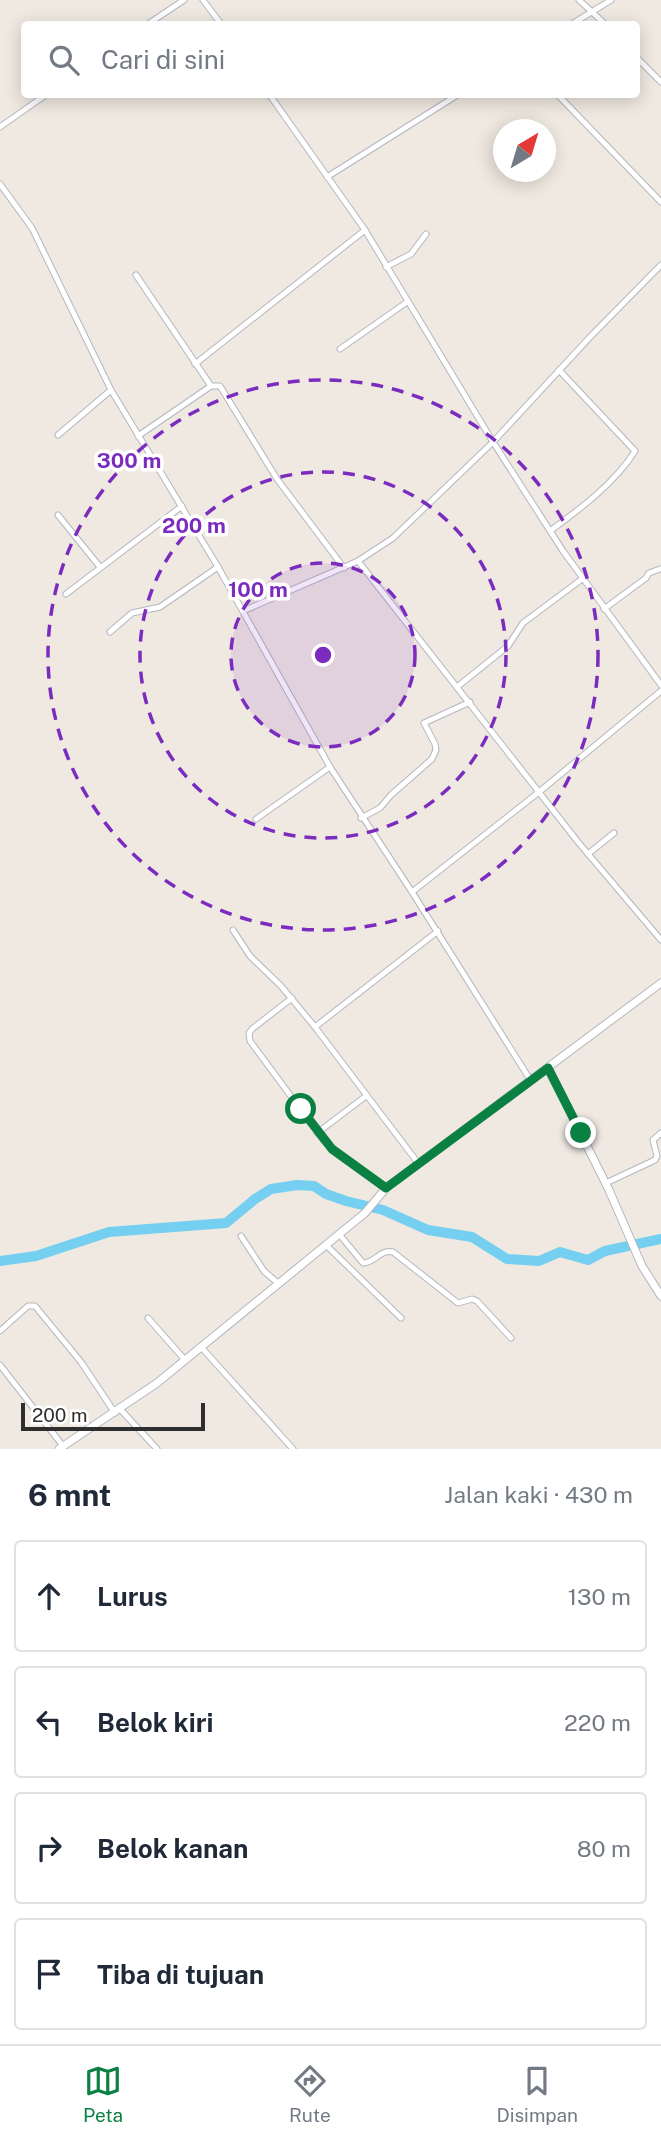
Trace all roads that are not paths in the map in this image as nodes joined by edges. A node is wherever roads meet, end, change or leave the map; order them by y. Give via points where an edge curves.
1 (184, 0) edge
2 (203, 0) edge
3 (579, 0) edge
4 (611, 0) edge
5 (593, 12) junction
6 (152, 21) edge
7 (218, 21) edge
8 (577, 21) edge
9 (602, 21) edge
10 (640, 61) edge
11 (661, 82) edge
12 (41, 98) edge
13 (273, 98) edge
14 (453, 98) edge
15 (561, 98) edge
16 (0, 127) edge
17 (327, 177) junction
18 (0, 184) edge
19 (661, 202) edge
20 (365, 230) junction
21 (426, 234) dead end
22 (661, 265) edge
23 (386, 267) junction
24 (135, 275) dead end
25 (407, 303) junction
26 (340, 349) dead end
27 (195, 364) junction
28 (559, 370) junction
29 (211, 386) junction
30 (111, 390) junction
31 (58, 435) dead end
32 (138, 436) junction
33 (493, 442) junction
34 (182, 506) junction
35 (58, 515) dead end
36 (550, 531) junction
37 (358, 561) junction
38 (100, 567) junction
39 (218, 567) junction
40 (344, 568) junction
41 (660, 569) edge
42 (582, 579) junction
43 (66, 594) dead end
44 (604, 609) junction
45 (243, 611) junction
46 (110, 632) dead end
47 (661, 685) edge
48 (457, 687) junction
49 (661, 691) edge
50 (470, 702) junction
51 (330, 767) junction
52 (540, 792) junction
53 (361, 818) junction
54 (256, 820) dead end
55 (614, 833) dead end
56 (588, 854) junction
57 (412, 892) junction
58 (233, 930) dead end
59 (438, 931) junction
60 (661, 940) edge
61 (661, 983) edge
62 (292, 998) junction
63 (315, 1027) junction
64 (548, 1068) junction
65 (531, 1081) junction
66 (366, 1096) junction
67 (317, 1133) junction
68 (661, 1133) edge
69 (418, 1163) junction
70 (606, 1183) junction
71 (386, 1188) junction
72 (339, 1234) junction
73 (241, 1236) dead end
74 (326, 1245) junction
75 (279, 1284) junction
76 (661, 1295) edge
77 (148, 1318) dead end
78 (401, 1318) dead end
79 (0, 1331) edge
80 (511, 1338) dead end
81 (201, 1348) junction
82 (185, 1360) junction
83 (0, 1365) edge
84 (118, 1411) junction
85 (61, 1448) edge
86 (157, 1449) edge
87 (293, 1449) edge

1 - 6 street
2 - 7 street
3 - 5 street
4 - 5 street
5 - 8 street
5 - 9 street
10 - 11 street
12 - 16 street
13 - 17 street
14 - 17 street
15 - 19 street
17 - 20 street
18 - 30 street via 36,237
20 - 23 street
20 - 27 street
21 - 23 street via 411,254
22 - 28 street
23 - 25 street
24 - 27 street
25 - 26 street
25 - 33 street
27 - 29 street
28 - 33 street
28 - 36 street via 635,452 597,493
29 - 32 street
29 - 40 street via 222,388 282,487
30 - 31 street
30 - 32 street
32 - 34 street
33 - 36 street
33 - 37 street via 393,538
34 - 38 street
34 - 39 street
35 - 38 street
36 - 42 street
37 - 40 street
37 - 48 street
38 - 43 street
39 - 45 street
39 - 46 street via 160,607 132,613
40 - 45 street
41 - 44 street
42 - 44 street
42 - 48 street via 523,623 508,646
44 - 47 street
45 - 51 street
48 - 50 street
49 - 52 street
50 - 52 street
50 - 53 street via 424,723 435,744 432,759 383,805
51 - 53 street
51 - 54 street
52 - 56 street
52 - 57 street
53 - 57 street
55 - 56 street
56 - 60 street
57 - 59 street
58 - 62 street via 257,965
59 - 63 street
59 - 65 street
61 - 64 street
62 - 63 street
62 - 67 street via 248,1037
63 - 66 street
64 - 65 street
64 - 70 street
65 - 69 street
66 - 67 street
66 - 69 street
67 - 71 street
68 - 70 street via 653,1140 655,1160
69 - 71 street
70 - 76 street via 636,1254
71 - 72 street
72 - 74 street
72 - 80 street via 363,1263 390,1251 458,1303 474,1300
73 - 75 street
74 - 75 street
74 - 78 street
75 - 81 street
77 - 82 street
79 - 84 street via 28,1306 35,1306
81 - 82 street
81 - 87 street
82 - 84 street
83 - 85 street
84 - 85 street
84 - 86 street

